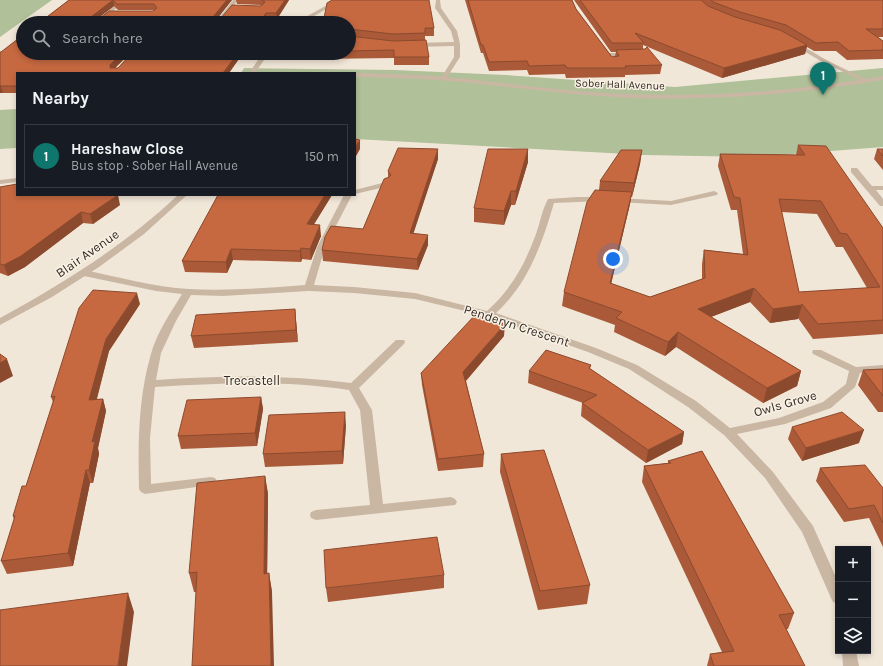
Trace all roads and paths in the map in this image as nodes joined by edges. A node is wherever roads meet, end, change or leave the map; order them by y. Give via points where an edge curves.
1 (236, 0) edge
2 (340, 0) edge
3 (438, 0) edge
4 (117, 6) edge
5 (230, 7) junction
6 (238, 7) edge
7 (109, 13) junction
8 (117, 13) edge
9 (105, 16) edge
10 (223, 16) edge
11 (311, 16) edge
12 (788, 40) edge
13 (457, 44) junction
14 (407, 45) edge
15 (605, 50) edge
16 (635, 55) edge
17 (261, 60) edge
18 (253, 72) edge
19 (356, 75) edge
20 (444, 78) junction
21 (883, 78) edge
22 (866, 81) junction
23 (854, 170) dead end
24 (16, 180) edge
25 (0, 182) edge
26 (386, 184) edge
27 (870, 188) junction
28 (883, 188) edge
29 (356, 192) edge
30 (714, 193) dead end
31 (179, 196) edge
32 (347, 196) edge
33 (883, 204) edge
34 (84, 273) junction
35 (309, 288) junction
36 (188, 292) junction
37 (489, 314) junction
38 (0, 322) edge
39 (400, 342) dead end
40 (818, 352) dead end
41 (883, 368) edge
42 (856, 370) junction
43 (150, 384) junction
44 (352, 387) junction
45 (728, 432) junction
46 (210, 481) edge
47 (451, 502) dead end
48 (377, 509) junction
49 (316, 515) dead end
50 (835, 591) edge
51 (849, 654) edge
52 (850, 666) edge

1 - 5 street
2 - 11 street
3 - 13 street via 438,8 454,31
4 - 7 street
5 - 6 street
5 - 10 street
7 - 8 street
7 - 9 street
12 - 22 street
13 - 14 street
13 - 20 street via 457,57
15 - 16 street via 610,57
17 - 18 street
19 - 20 street, Sober Hall Avenue
20 - 22 street, Sober Hall Avenue via 519,88 595,94 701,97 798,91
21 - 22 street, Sober Hall Avenue
23 - 27 street
24 - 25 street
26 - 29 street
27 - 28 street
27 - 33 street
30 - 37 street via 671,203 597,198 551,201 537,246 525,270 506,298
31 - 34 street, Blair Avenue via 154,222
32 - 35 street via 321,247
34 - 36 street, Penderyn Crescent
34 - 38 street, Blair Avenue
35 - 36 street, Penderyn Crescent via 223,293
35 - 37 street, Penderyn Crescent via 415,296
36 - 43 street via 171,320 156,353
37 - 45 street, Penderyn Crescent via 633,367 692,404
39 - 44 street
40 - 42 street
41 - 42 street
42 - 45 street, Owls Grove via 851,385 827,405 781,421
43 - 44 street, Trecastell via 255,379 324,382
43 - 46 street via 144,438 145,489
44 - 48 street via 366,410
45 - 50 street, Penderyn Crescent via 769,475 808,530
47 - 48 street
48 - 49 street
51 - 52 street

